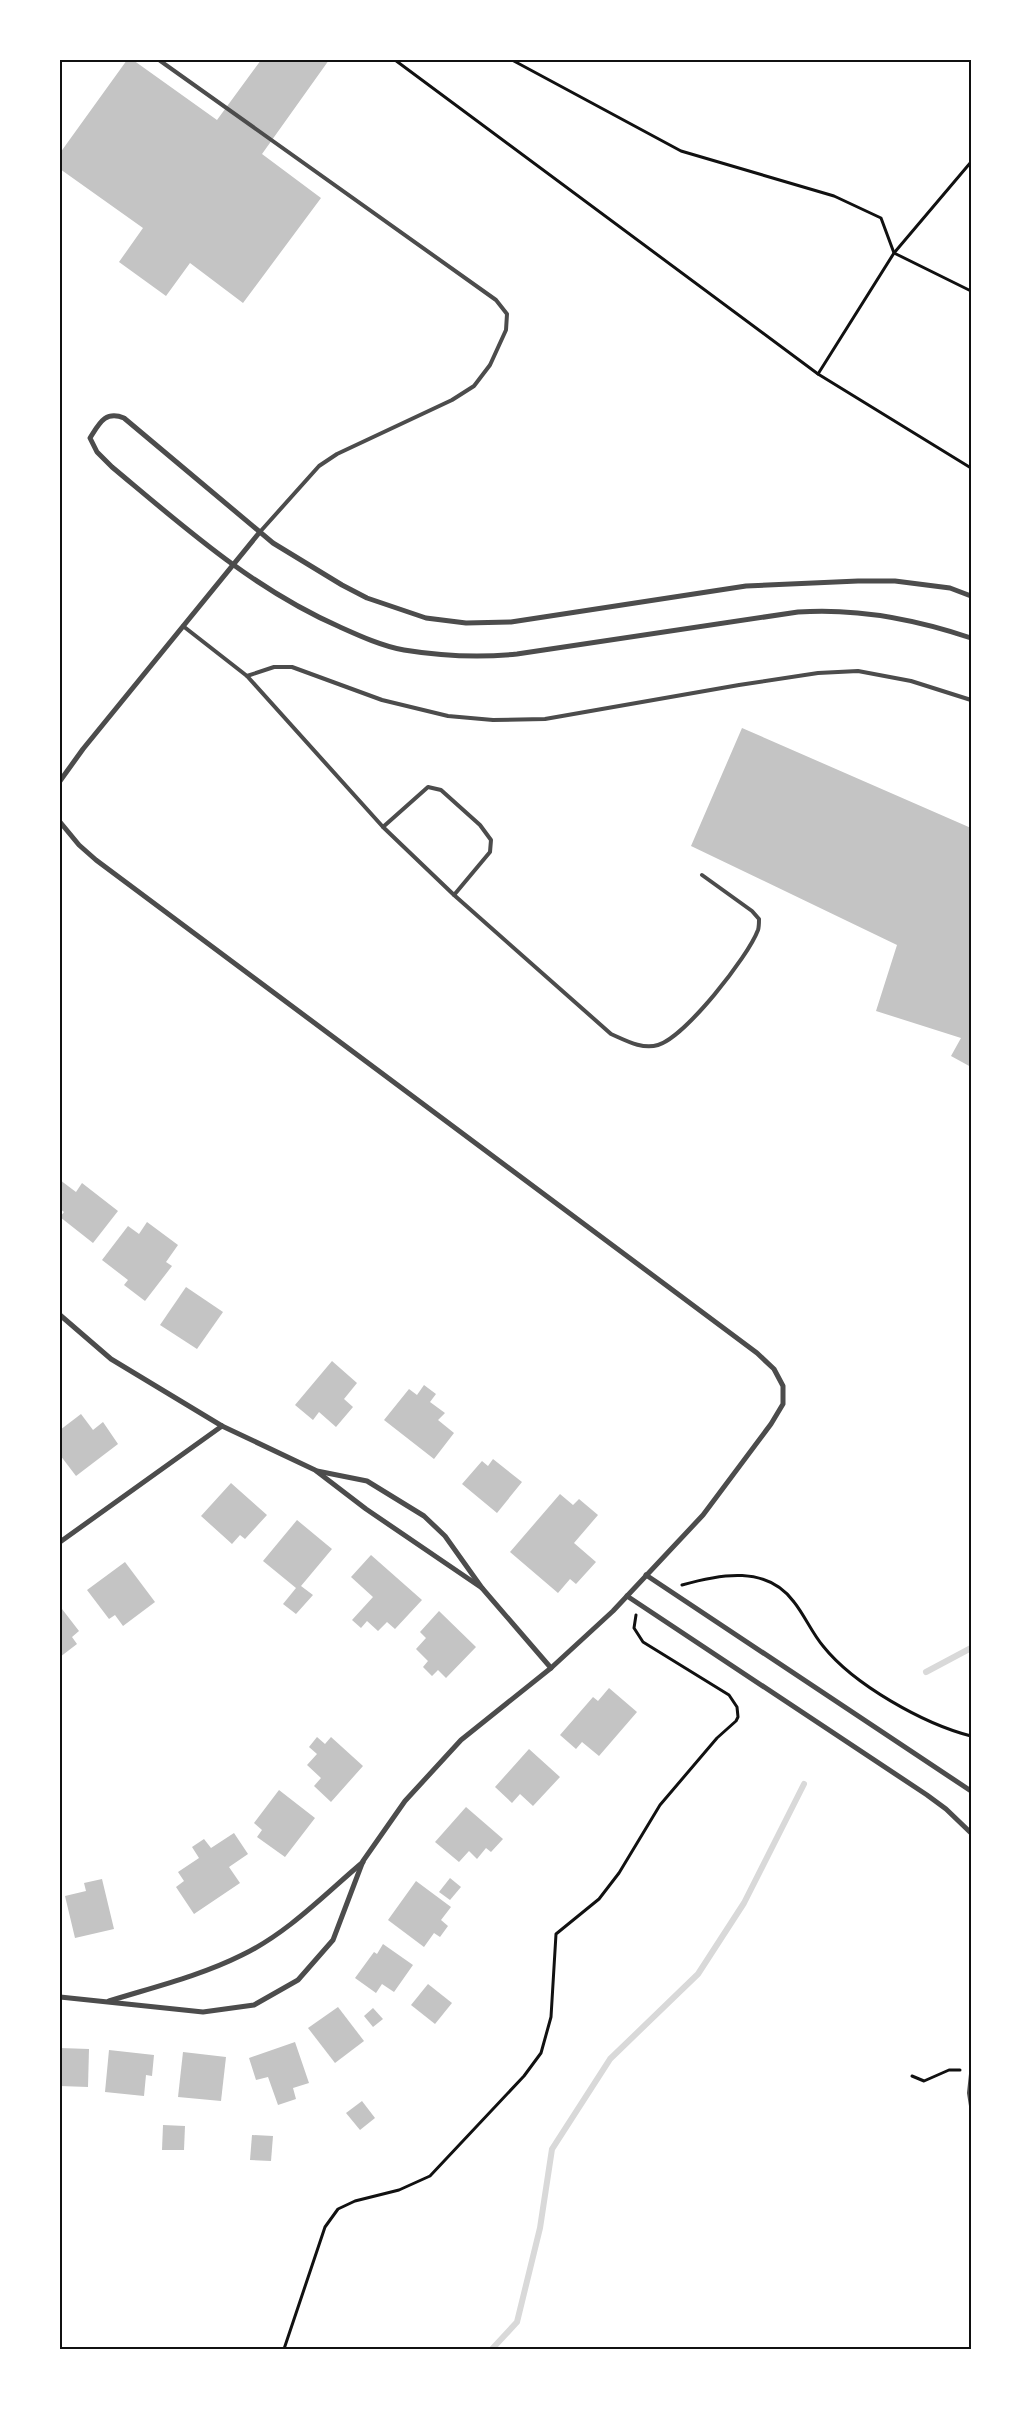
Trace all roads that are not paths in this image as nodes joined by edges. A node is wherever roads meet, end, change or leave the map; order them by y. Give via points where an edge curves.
1 (159, 60) edge
2 (259, 533) junction
3 (232, 566) junction
4 (971, 596) edge
5 (183, 626) junction
6 (971, 638) edge
7 (247, 676) junction
8 (971, 700) edge
9 (60, 781) edge
10 (60, 822) edge
11 (382, 827) junction
12 (702, 875) dead end
13 (454, 895) junction
14 (60, 1315) edge
15 (222, 1426) junction
16 (316, 1470) junction
17 (60, 1542) edge
18 (646, 1575) junction
19 (482, 1588) junction
20 (627, 1596) junction
21 (551, 1668) junction
22 (971, 1791) edge
23 (971, 1833) edge
24 (363, 1861) junction
25 (60, 1997) edge
26 (106, 2002) junction
27 (971, 2074) edge
28 (971, 2106) edge

1 - 2 lane via 496,300 508,314 506,330 490,365 474,386 319,466
2 - 3 street
2 - 3 street via 131,422 117,415 102,420 90,438 96,452
2 - 4 street via 367,598 426,618 452,622 511,622 746,586 895,581 950,588
3 - 5 street
3 - 6 street via 317,618 360,636 403,650 451,655 490,657 517,654 832,609 889,616
5 - 7 lane
5 - 9 street
7 - 8 lane via 274,667 292,667 382,700 448,716 493,720 544,719 818,673 858,671 911,681
7 - 11 lane
10 - 18 street via 96,860 726,1328 774,1369 783,1386 783,1404 775,1418 703,1514
11 - 13 lane
11 - 13 lane via 428,787 441,790 480,825 491,840 490,852
12 - 13 lane via 752,911 759,919 758,930 735,970 678,1034 658,1045 636,1045 611,1034
14 - 15 street via 111,1359
15 - 16 street
15 - 17 street
16 - 19 street via 366,1509
16 - 19 street via 367,1481 424,1516 445,1536
18 - 20 street
18 - 22 street
19 - 21 street
20 - 21 street
20 - 23 street via 927,1795
21 - 24 street via 461,1740 405,1801
24 - 26 street via 286,1928 244,1954 199,1974
24 - 26 street via 332,1940 298,1980 254,2005 203,2012
25 - 26 street
27 - 28 lane

